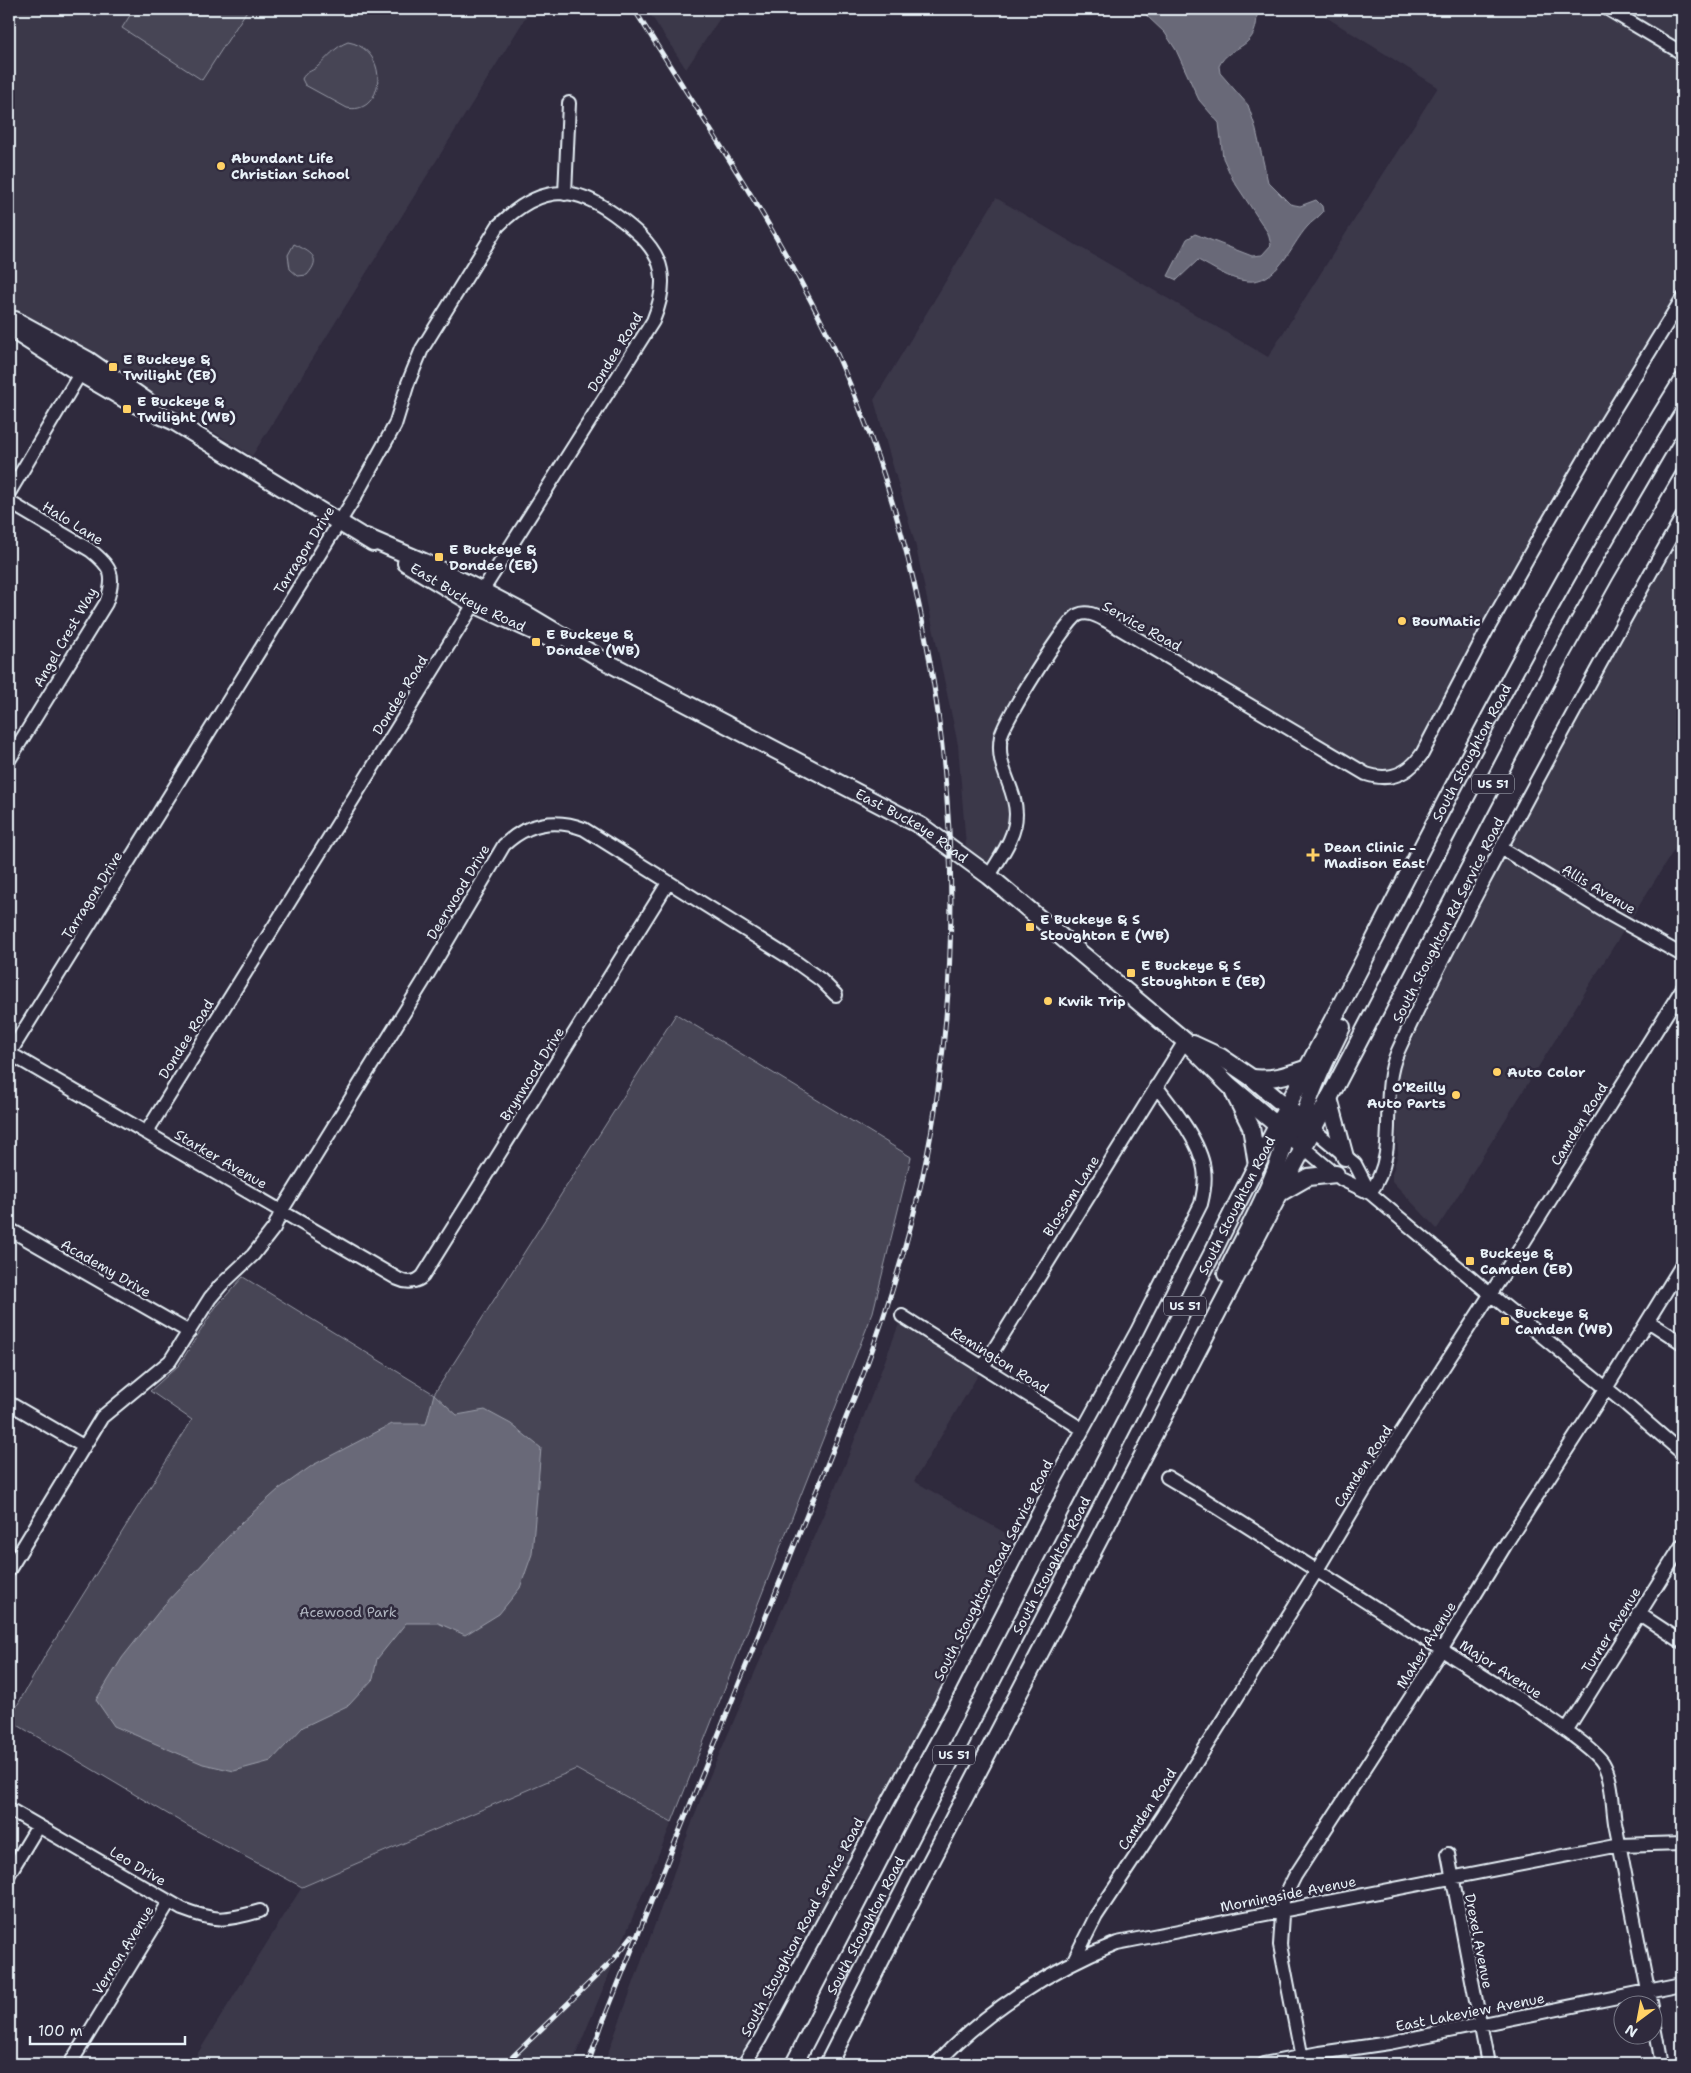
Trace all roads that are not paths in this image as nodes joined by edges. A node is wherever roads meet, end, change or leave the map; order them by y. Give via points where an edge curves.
1 (1608, 9) edge
2 (1682, 53) edge
3 (570, 103) dead end
4 (565, 194) junction
5 (660, 268) joint
6 (1682, 299) edge
7 (9, 317) edge
8 (9, 328) edge
9 (84, 367) junction
10 (1682, 381) edge
11 (1682, 443) edge
12 (9, 493) edge
13 (9, 502) edge
14 (1682, 517) edge
15 (340, 521) junction
16 (112, 579) joint
17 (478, 597) junction
18 (9, 760) edge
19 (1422, 847) junction
20 (1501, 848) junction
21 (989, 876) junction
22 (668, 883) junction
23 (1682, 955) edge
24 (1682, 989) edge
25 (836, 995) dead end
26 (1185, 1041) junction
27 (9, 1054) edge
28 (1308, 1068) junction
29 (1252, 1078) junction
30 (1229, 1085) junction
31 (1156, 1086) junction
32 (1329, 1098) junction
33 (1288, 1108) junction
34 (1308, 1125) junction
35 (1282, 1130) junction
36 (146, 1133) junction
37 (1303, 1147) junction
38 (1345, 1156) junction
39 (1257, 1165) junction
40 (1336, 1174) junction
41 (1280, 1193) junction
42 (1370, 1193) junction
43 (282, 1210) junction
44 (9, 1229) edge
45 (1682, 1265) edge
46 (420, 1279) joint
47 (1490, 1294) junction
48 (902, 1316) dead end
49 (1648, 1321) junction
50 (189, 1332) junction
51 (1682, 1343) edge
52 (983, 1367) junction
53 (1184, 1378) junction
54 (1606, 1388) junction
55 (9, 1403) edge
56 (1082, 1429) junction
57 (83, 1446) junction
58 (1682, 1453) edge
59 (1167, 1477) dead end
60 (1682, 1545) edge
61 (9, 1570) edge
62 (1317, 1570) junction
63 (1638, 1613) junction
64 (1682, 1642) edge
65 (1442, 1649) junction
66 (1566, 1731) junction
67 (9, 1809) edge
68 (38, 1826) junction
69 (1682, 1843) edge
70 (1620, 1845) junction
71 (1448, 1854) dead end
72 (9, 1874) edge
73 (1452, 1878) junction
74 (169, 1902) junction
75 (260, 1911) dead end
76 (1281, 1912) junction
77 (1073, 1962) junction
78 (1682, 1984) edge
79 (1648, 1992) junction
80 (1649, 1996) edge
81 (1480, 2025) junction
82 (1659, 2046) edge
83 (1303, 2060) edge
84 (70, 2064) edge
85 (744, 2064) edge
86 (794, 2064) edge
87 (828, 2064) edge
88 (936, 2064) edge
89 (1263, 2064) edge
90 (1488, 2064) edge
91 (1662, 2064) edge

1 - 2 street
3 - 4 street
4 - 5 street, Tarragon Drive via 591,201 639,233 654,250
4 - 15 street, Tarragon Drive via 553,194 526,203 513,210 498,226 422,349 395,425
5 - 17 street, Dondee Road via 660,302 652,321
6 - 21 street, Service Road via 1545,527 1422,754 1411,768 1396,776 1381,778 1366,774 1107,621 1094,614 1081,614 1065,629 1002,731 1000,757 1016,814 1010,840
7 - 9 main road, East Buckeye Road
8 - 9 main road, East Buckeye Road
9 - 12 street
9 - 15 main road, East Buckeye Road via 128,401 173,421
10 - 19 main road, South Stoughton Road / US 51 via 1568,573
11 - 32 main road, South Stoughton Road / US 51 via 1556,665
13 - 16 street, Halo Lane via 90,550 102,560
14 - 20 street, South Stoughton Rd Service Road
15 - 17 main road, East Buckeye Road
15 - 27 street, Tarragon Drive
16 - 18 street, Angel Crest Way via 106,603
17 - 21 main road, East Buckeye Road via 526,614 604,660 921,826
17 - 36 street, Dondee Road
19 - 28 main road, South Stoughton Road / US 51
19 - 34 main road via 1415,879 1328,1056 1307,1106
20 - 23 street, Allis Avenue
20 - 42 street, South Stoughton Rd Service Road via 1433,977 1395,1060 1388,1099 1386,1160
21 - 26 main road, East Buckeye Road
22 - 25 street, Deerwood Drive via 793,960
22 - 43 street, Deerwood Drive via 576,826 541,824 510,839
22 - 46 street, Brynwood Drive
24 - 47 street, Camden Road
26 - 29 main road, East Buckeye Road via 1221,1057
26 - 30 main road, East Buckeye Road
26 - 31 street, Blossom Lane
27 - 36 street, Starker Avenue
28 - 29 main road via 1269,1080
28 - 33 main road, South Stoughton Road / US 51
29 - 33 main road, East Buckeye Road
30 - 35 main road, East Buckeye Road
30 - 39 main road via 1251,1127
31 - 52 street, Blossom Lane
31 - 56 street, South Stoughton Road Service Road via 1175,1110 1197,1149 1205,1171 1205,1188 1201,1204 1178,1250
32 - 34 main road, South Stoughton Road / US 51
32 - 38 main road
33 - 34 main road, East Buckeye Road
33 - 35 main road, South Stoughton Road / US 51
34 - 37 main road, South Stoughton Road / US 51
34 - 38 street
35 - 37 main road, East Buckeye Road
35 - 39 main road, South Stoughton Road / US 51
35 - 53 main road via 1268,1185 1224,1276
36 - 43 street, Starker Avenue
37 - 40 street
37 - 41 main road, South Stoughton Road / US 51
38 - 42 street via 1355,1164
39 - 86 main road, South Stoughton Road / US 51
40 - 41 main road via 1308,1177
40 - 42 street
41 - 53 main road, South Stoughton Road / US 51
42 - 47 street
43 - 46 street, Starker Avenue via 401,1280
43 - 50 street, Deerwood Drive via 274,1228 253,1255 210,1298
44 - 50 street, Academy Drive
45 - 49 street, Maher Avenue
47 - 54 street
47 - 62 street, Camden Road
48 - 52 street, Remington Road
49 - 51 street
49 - 54 street, Maher Avenue
50 - 57 street, Deerwood Drive via 170,1361 102,1417
52 - 56 street, Remington Road
53 - 87 main road, South Stoughton Road / US 51
54 - 58 street
54 - 65 street, Maher Avenue
55 - 57 street
56 - 85 street, South Stoughton Road Service Road via 942,1702
57 - 61 street, Deerwood Drive
59 - 62 street, Major Avenue
60 - 63 street, Turner Avenue
62 - 65 street, Major Avenue
62 - 77 street, Camden Road via 1096,1916
63 - 64 street
63 - 66 street, Turner Avenue
65 - 66 street, Major Avenue
65 - 76 street, Maher Avenue via 1295,1876
66 - 70 street, Major Avenue via 1602,1761 1606,1769
67 - 68 street, Leo Drive
68 - 72 street
68 - 74 street, Leo Drive
69 - 70 street, Morningside Avenue
70 - 73 street, Morningside Avenue
70 - 79 street, Major Avenue
71 - 73 street, Drexel Avenue
73 - 76 street, Morningside Avenue
73 - 81 street, Drexel Avenue
74 - 75 street, Leo Drive via 207,1918 222,1920
74 - 84 street, Vernon Avenue
76 - 77 street, Morningside Avenue via 1129,1940
76 - 83 street, Maher Avenue via 1280,1946
77 - 88 street, Morningside Avenue via 978,2024
78 - 79 street, East Lakeview Avenue
79 - 80 street, Major Avenue
79 - 81 street, East Lakeview Avenue
81 - 83 street, East Lakeview Avenue
81 - 90 street, Drexel Avenue
82 - 91 street
83 - 89 street, East Lakeview Avenue

